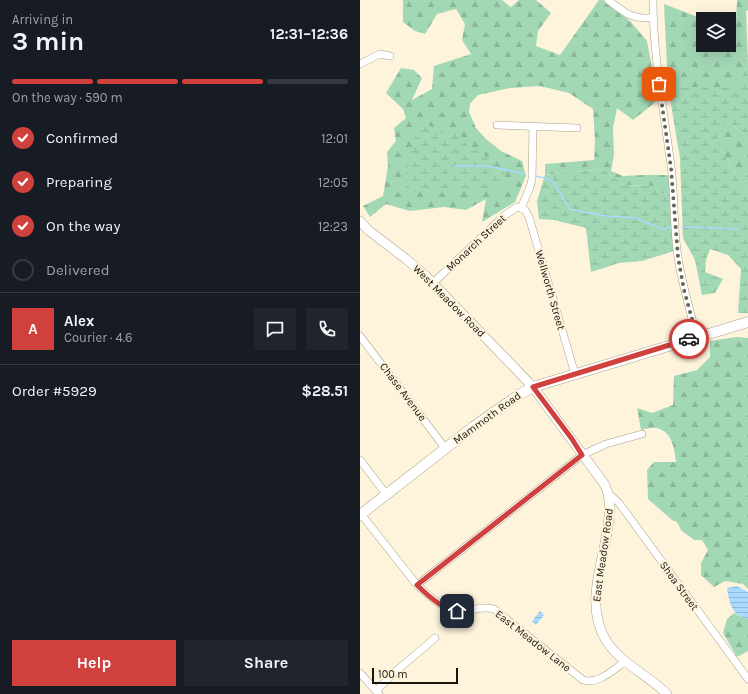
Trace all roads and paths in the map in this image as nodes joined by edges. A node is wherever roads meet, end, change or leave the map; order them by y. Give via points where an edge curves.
1 (608, 0) edge
2 (653, 0) edge
3 (653, 18) junction
4 (390, 56) dead end
5 (360, 64) edge
6 (498, 125) dead end
7 (533, 126) junction
8 (577, 128) dead end
9 (521, 208) junction
10 (360, 221) edge
11 (433, 283) junction
12 (748, 322) edge
13 (360, 336) edge
14 (697, 337) junction
15 (575, 374) junction
16 (533, 387) junction
17 (642, 434) dead end
18 (445, 448) junction
19 (582, 455) junction
20 (360, 460) edge
21 (386, 494) junction
22 (609, 494) junction
23 (360, 515) edge
24 (417, 585) junction
25 (435, 638) dead end
26 (626, 661) junction
27 (360, 673) edge
28 (748, 679) edge
29 (378, 693) edge
30 (667, 694) edge

1 - 3 street via 633,17
2 - 3 street
3 - 14 street via 671,168 678,257
4 - 5 street via 380,54
6 - 7 street
7 - 8 street
7 - 9 street via 532,179
9 - 11 street, Monarch Street via 517,207 504,216
9 - 15 street, Wellworth Street via 529,217
10 - 11 street, West Meadow Road
11 - 16 street, West Meadow Road
12 - 14 main road, Mammoth Road
13 - 18 street, Chase Avenue
14 - 15 main road, Mammoth Road
15 - 16 main road, Mammoth Road
16 - 18 main road, Mammoth Road
16 - 19 street, East Meadow Road
17 - 19 street via 606,444
18 - 21 main road, Mammoth Road
19 - 22 street, East Meadow Road via 605,484
19 - 24 street
20 - 21 street
21 - 23 main road, Mammoth Road
22 - 26 street, East Meadow Road via 608,531 598,581 596,610 598,624 607,642
22 - 28 street, Shea Street via 619,503
23 - 24 street, East Meadow Lane
24 - 26 street, East Meadow Lane via 426,594 454,611 494,609 583,680 591,682 599,679
25 - 29 street via 395,672
26 - 30 street, East Meadow Road
27 - 29 street

